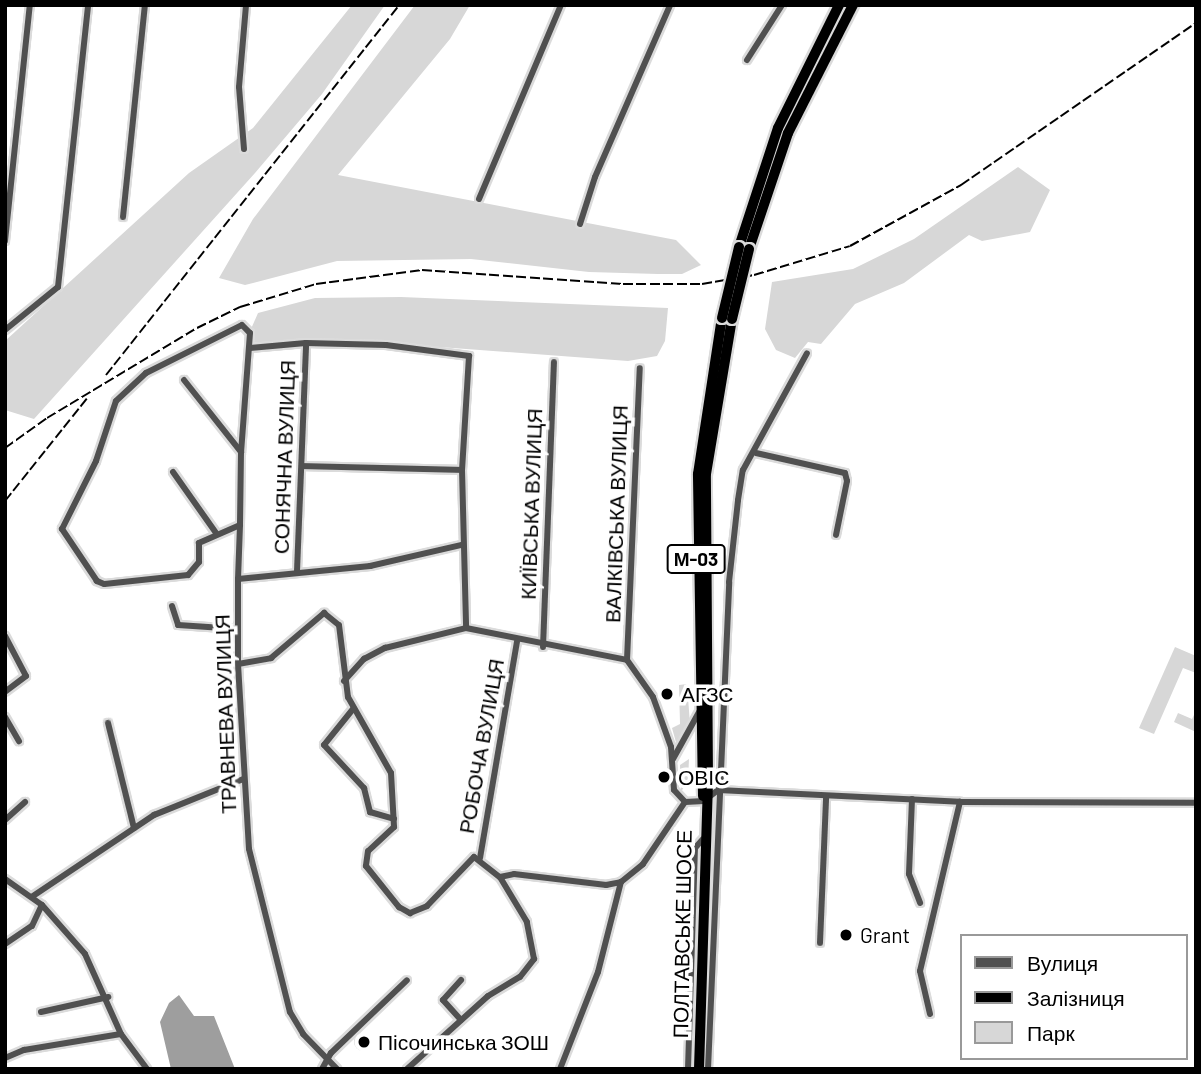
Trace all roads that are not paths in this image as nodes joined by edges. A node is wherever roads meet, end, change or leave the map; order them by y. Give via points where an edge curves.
1 (30, 5) edge
2 (88, 5) edge
3 (145, 5) edge
4 (246, 5) edge
5 (561, 5) edge
6 (670, 5) edge
7 (782, 5) edge
8 (839, 5) edge
9 (853, 5) edge
10 (747, 60) dead end
11 (244, 149) dead end
12 (479, 199) dead end
13 (123, 217) dead end
14 (580, 224) dead end
15 (5, 241) edge
16 (744, 248) junction
17 (727, 319) junction
18 (5, 330) edge
19 (306, 343) junction
20 (250, 348) junction
21 (807, 353) dead end
22 (554, 362) dead end
23 (640, 368) dead end
24 (184, 380) dead end
25 (241, 452) junction
26 (756, 453) junction
27 (303, 466) junction
28 (462, 470) junction
29 (173, 472) dead end
30 (240, 525) junction
31 (216, 533) junction
32 (836, 535) dead end
33 (461, 545) junction
34 (297, 571) junction
35 (238, 579) junction
36 (172, 606) dead end
37 (466, 628) junction
38 (238, 629) junction
39 (5, 636) edge
40 (517, 641) junction
41 (543, 647) junction
42 (627, 660) junction
43 (238, 664) junction
44 (344, 681) junction
45 (5, 692) edge
46 (353, 709) junction
47 (699, 712) junction
48 (5, 717) edge
49 (108, 723) dead end
50 (19, 741) dead end
51 (673, 759) junction
52 (243, 779) junction
53 (718, 790) junction
54 (827, 797) junction
55 (912, 799) junction
56 (704, 801) junction
57 (25, 802) dead end
58 (685, 802) junction
59 (960, 802) junction
60 (1196, 803) edge
61 (394, 819) junction
62 (5, 820) edge
63 (134, 828) junction
64 (703, 839) junction
65 (480, 858) junction
66 (500, 877) junction
67 (5, 879) edge
68 (621, 882) junction
69 (33, 896) junction
70 (920, 903) dead end
71 (42, 905) junction
72 (820, 943) dead end
73 (5, 944) edge
74 (461, 980) dead end
75 (407, 981) dead end
76 (108, 998) junction
77 (41, 1012) dead end
78 (930, 1014) dead end
79 (461, 1020) junction
80 (121, 1034) junction
81 (5, 1058) edge
82 (326, 1061) junction
83 (147, 1069) edge
84 (322, 1069) edge
85 (337, 1069) edge
86 (407, 1069) edge
87 (560, 1069) edge
88 (688, 1069) edge
89 (699, 1069) edge
90 (708, 1069) edge

1 - 15 street
2 - 18 street via 58,287
3 - 13 street
4 - 11 street via 239,87
5 - 12 street
6 - 14 street via 595,177
7 - 10 street
8 - 16 highway, М-03 via 778,128
9 - 16 highway, М-03 via 788,132
16 - 17 highway, М-03, bridge
17 - 47 highway, М-03 via 698,474
17 - 56 highway, М-03 via 706,474 708,780
19 - 20 street
19 - 27 street, СОНЯЧНА ВУЛИЦЯ
19 - 28 street via 386,345 469,356
20 - 25 street, ТРАВНЕВА ВУЛИЦЯ
20 - 31 street via 248,328 233,328 146,373 128,389 112,410 96,461 62,529 97,581 104,584 188,575 199,562 199,543
21 - 26 street
22 - 41 street, КИЇВСЬКА ВУЛИЦЯ
23 - 42 street, ВАЛКІВСЬКА ВУЛИЦЯ
24 - 25 street
25 - 30 street, ТРАВНЕВА ВУЛИЦЯ
26 - 32 street via 845,473
26 - 53 street via 743,470 729,582
27 - 28 street
27 - 34 street, СОНЯЧНА ВУЛИЦЯ
28 - 33 street
29 - 31 street
30 - 31 street
30 - 35 street, ТРАВНЕВА ВУЛИЦЯ
33 - 34 street via 390,563
33 - 37 street
34 - 35 street
35 - 38 street, ТРАВНЕВА ВУЛИЦЯ
36 - 38 street via 178,625
37 - 40 street
37 - 44 street via 374,653
38 - 43 street, ТРАВНЕВА ВУЛИЦЯ
39 - 45 street via 26,676
40 - 41 street
40 - 65 street, РОБОЧА ВУЛИЦЯ
41 - 42 street
42 - 51 street via 653,697
43 - 44 street via 271,658 326,613 341,628
43 - 52 street, ТРАВНЕВА ВУЛИЦЯ
44 - 46 street
46 - 61 street via 387,764
46 - 61 street via 324,745 364,788 370,811
47 - 51 street
47 - 56 highway, М-03
48 - 50 street
49 - 63 street
51 - 58 street via 674,790
52 - 63 street via 188,799
52 - 82 street, ТРАВНЕВА ВУЛИЦЯ via 249,849 283,992 295,1024
53 - 54 street
53 - 56 street
53 - 90 street
54 - 55 street
54 - 72 street
55 - 59 street
55 - 70 street via 909,874
56 - 58 street
56 - 64 highway, ПОЛТАВСЬКЕ ШОСЕ / М-03
57 - 62 street
58 - 68 street via 643,864
59 - 60 street
59 - 78 street via 920,971
61 - 65 street via 394,827 369,851 365,863 399,907 413,914 426,906 464,863
63 - 69 street
64 - 88 street via 695,848
64 - 89 highway, ПОЛТАВСЬКЕ ШОСЕ / М-03
65 - 66 street
66 - 68 street via 514,874 606,885
66 - 79 street via 527,922 534,959 520,977
67 - 69 street
68 - 87 street via 601,963
69 - 71 street
71 - 73 street via 32,926
71 - 76 street via 85,954
74 - 79 street via 443,1000
75 - 82 street
76 - 77 street
76 - 80 street
79 - 86 street
80 - 81 street via 23,1050
80 - 83 street
82 - 84 street
82 - 85 street, ТРАВНЕВА ВУЛИЦЯ

